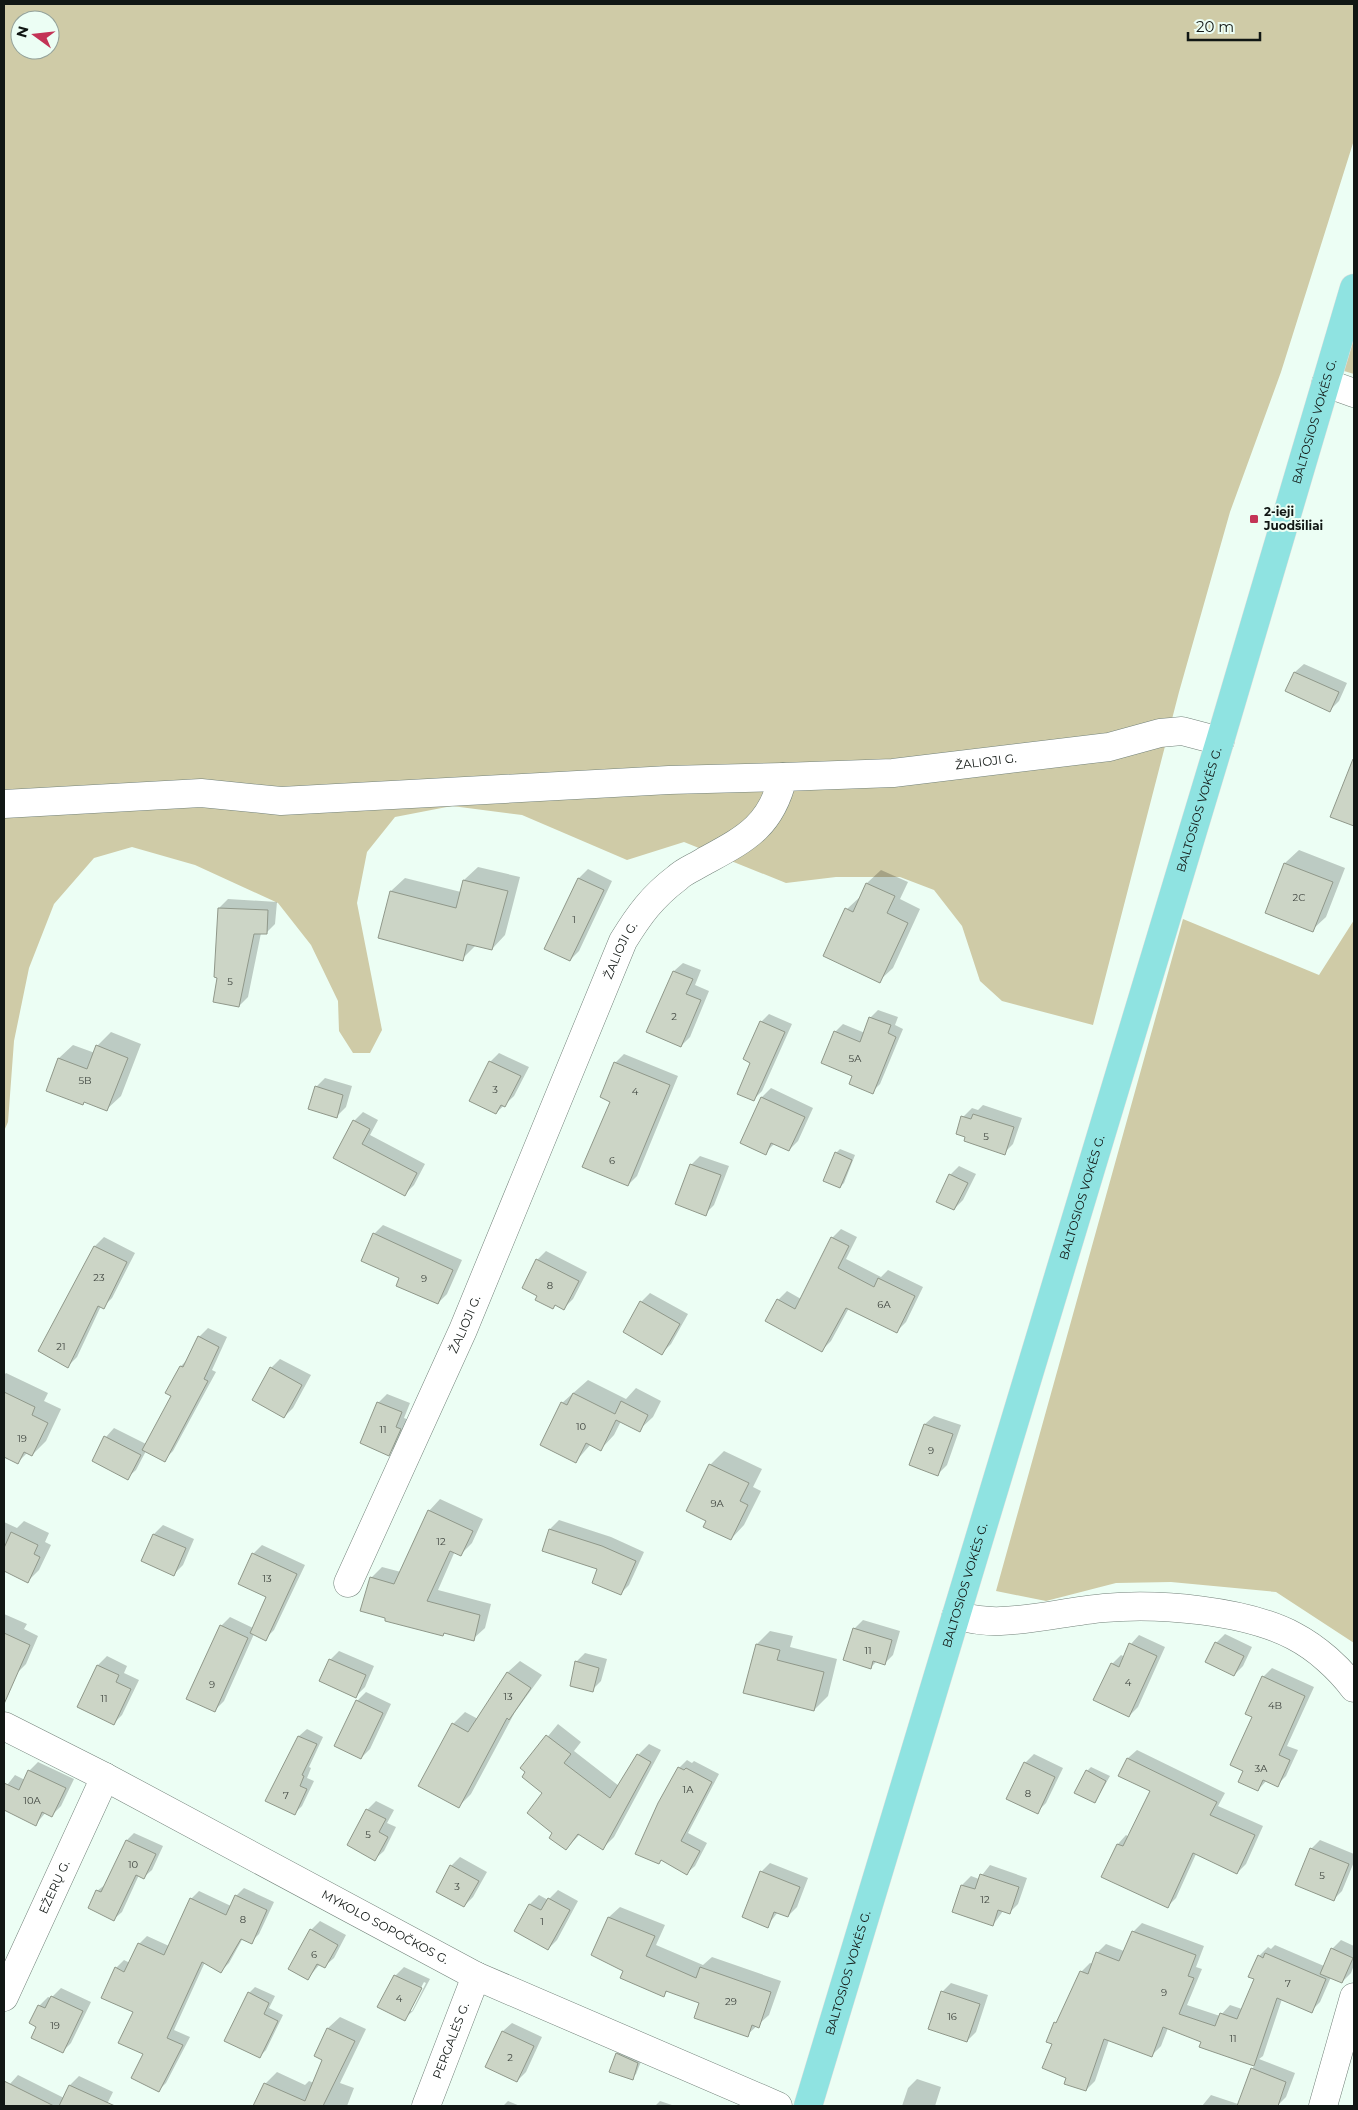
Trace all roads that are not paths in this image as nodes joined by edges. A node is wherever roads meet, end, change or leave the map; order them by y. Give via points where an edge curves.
1 (1354, 288) edge
2 (1326, 383) junction
3 (1354, 393) edge
4 (1220, 741) junction
5 (783, 777) junction
6 (4, 804) edge
7 (348, 1583) dead end
8 (956, 1616) junction
9 (1354, 1688) edge
10 (4, 1726) edge
11 (106, 1777) junction
12 (476, 1976) junction
13 (4, 1997) edge
14 (1354, 1997) edge
15 (426, 2106) edge
16 (778, 2106) edge
17 (808, 2106) edge
18 (1323, 2106) edge

1 - 2 main road, BALTOSIOS VOKĖS G.
2 - 3 street
2 - 4 main road, BALTOSIOS VOKĖS G.
4 - 5 street, ŽALIOJI G. via 1182,731 1160,733 1109,747 893,773
4 - 8 main road, BALTOSIOS VOKĖS G.
5 - 6 street via 281,801 201,793
5 - 7 street, ŽALIOJI G. via 778,797 768,814 747,838 678,876 644,908 622,941 463,1330
8 - 9 street via 1002,1621 1105,1607 1178,1608 1256,1621 1294,1636 1344,1674
8 - 17 main road, BALTOSIOS VOKĖS G.
10 - 11 street, MYKOLO SOPOČKOS G.
11 - 12 street, MYKOLO SOPOČKOS G.
11 - 13 street, EŽERŲ G.
12 - 15 street, PERGALĖS G.
12 - 16 street, MYKOLO SOPOČKOS G.
14 - 18 street

